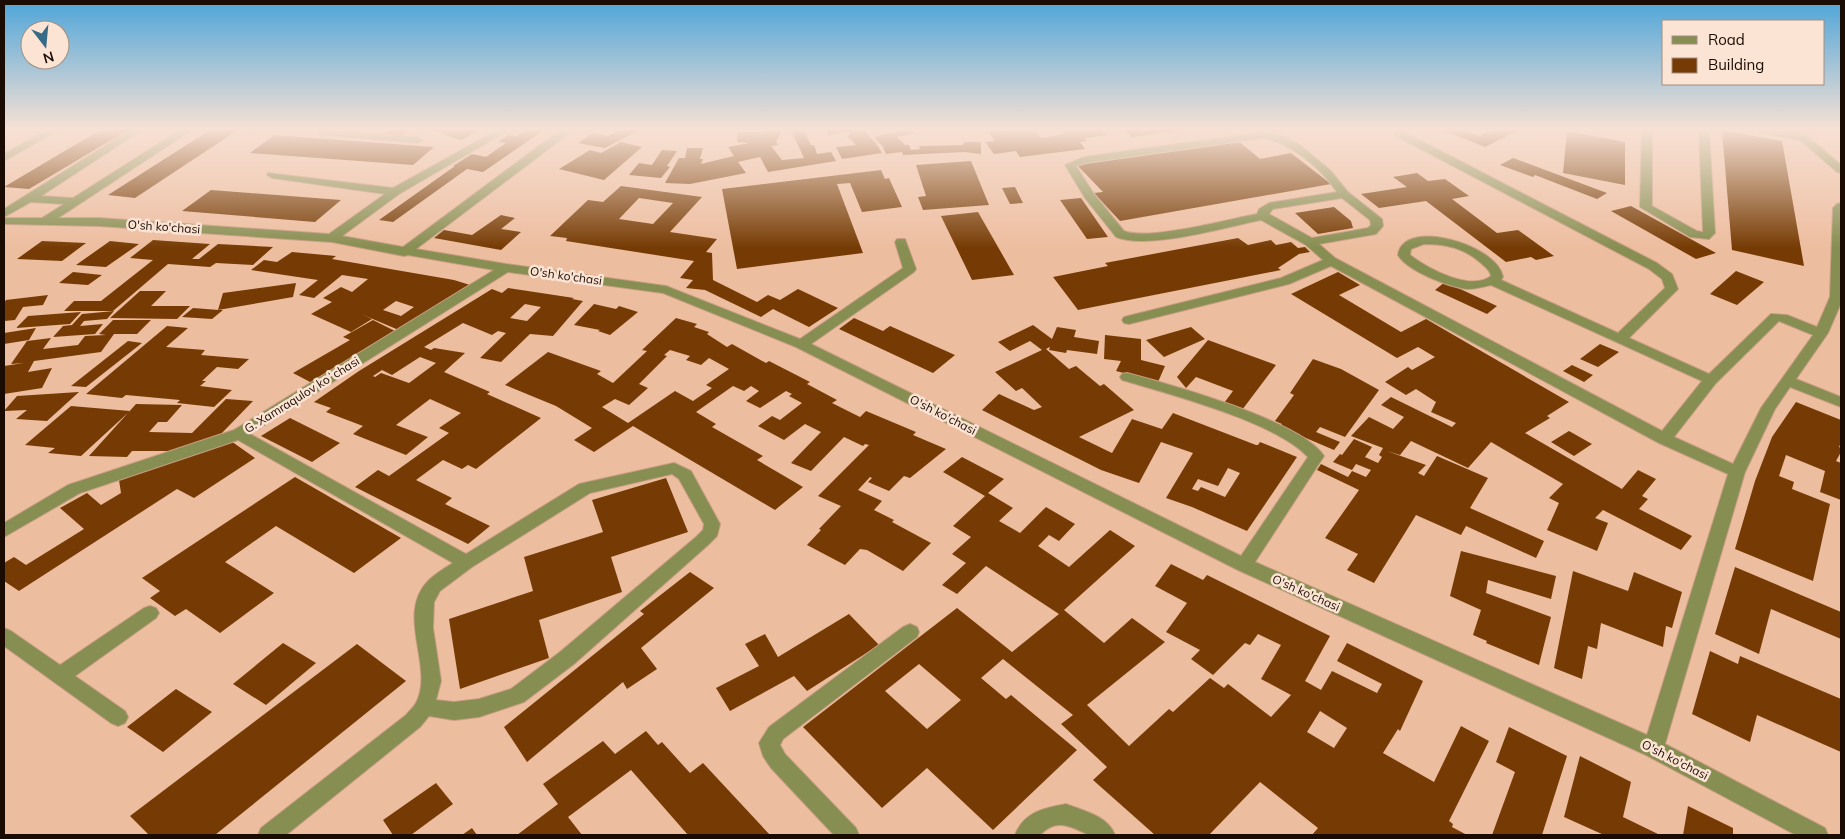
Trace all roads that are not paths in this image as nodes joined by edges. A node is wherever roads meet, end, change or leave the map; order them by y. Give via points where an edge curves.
1 (74, 169) edge
2 (127, 169) edge
3 (435, 169) edge
4 (515, 169) edge
5 (1073, 169) edge
6 (1321, 169) edge
7 (1467, 169) edge
8 (1646, 169) edge
9 (1706, 169) edge
10 (272, 175) dead end
11 (395, 192) junction
12 (1344, 194) junction
13 (28, 198) junction
14 (76, 202) junction
15 (1841, 206) edge
16 (4, 214) edge
17 (1263, 216) junction
18 (4, 221) edge
19 (44, 222) junction
20 (332, 238) junction
21 (901, 242) dead end
22 (1310, 242) junction
23 (404, 252) junction
24 (1331, 261) junction
25 (506, 268) junction
26 (1492, 281) junction
27 (1839, 298) edge
28 (1128, 320) dead end
29 (1821, 333) junction
30 (1620, 340) junction
31 (801, 344) junction
32 (1126, 377) dead end
33 (1711, 380) junction
34 (1787, 382) junction
35 (1841, 402) edge
36 (238, 434) junction
37 (1664, 439) junction
38 (1737, 472) junction
39 (4, 531) edge
40 (466, 562) junction
41 (1244, 565) junction
42 (150, 613) dead end
43 (910, 632) dead end
44 (4, 636) edge
45 (60, 676) junction
46 (425, 707) junction
47 (118, 717) dead end
48 (1653, 748) junction
49 (269, 835) edge
50 (848, 835) edge
51 (1026, 835) edge
52 (1104, 835) edge
53 (1817, 835) edge

1 - 13 street
2 - 14 street
3 - 11 street
4 - 23 street
5 - 17 street via 1089,196 1120,234 1127,237 1154,238
6 - 12 street via 1340,185
7 - 30 street via 1653,266 1668,278 1672,290
8 - 9 street via 1646,207 1694,234 1705,236 1709,233
10 - 11 street
11 - 20 street
12 - 17 street via 1269,206 1263,210
12 - 22 street via 1376,219 1376,228
13 - 14 street
13 - 16 street
14 - 19 street
15 - 27 street
17 - 22 street
18 - 19 street, O'sh ko'chasi
19 - 20 street, O'sh ko'chasi via 99,222
20 - 23 street, O'sh ko'chasi
21 - 31 street via 910,269
22 - 24 street
23 - 25 street, O'sh ko'chasi
24 - 28 street via 1285,281
24 - 37 street
25 - 31 street, O'sh ko'chasi via 666,290
25 - 36 street, G. Xamraqulov koʻchasi
26 - 26 street via 1459,284 1407,260 1405,249 1432,240 1462,246 1496,271
26 - 30 street
27 - 29 street
29 - 33 street via 1776,317
29 - 34 street
30 - 33 street
31 - 41 street, O'sh ko'chasi
32 - 41 street via 1223,406 1299,440 1314,452 1314,460
33 - 37 street
34 - 35 street
34 - 38 street via 1768,408
36 - 39 street, G. Xamraqulov koʻchasi via 74,489
36 - 40 street
37 - 38 street
38 - 48 street
40 - 46 street via 434,586 425,602 424,628 431,681
40 - 46 street via 585,488 674,468 684,474 712,524 711,532 702,541 567,658 517,696 479,708 454,711
41 - 48 street, O'sh ko'chasi
42 - 45 street
43 - 50 street via 776,733 769,742 778,761
44 - 45 street
45 - 47 street
46 - 49 street via 414,720
48 - 53 street, O'sh ko'chasi
51 - 52 street via 1041,820 1066,814 1091,824

